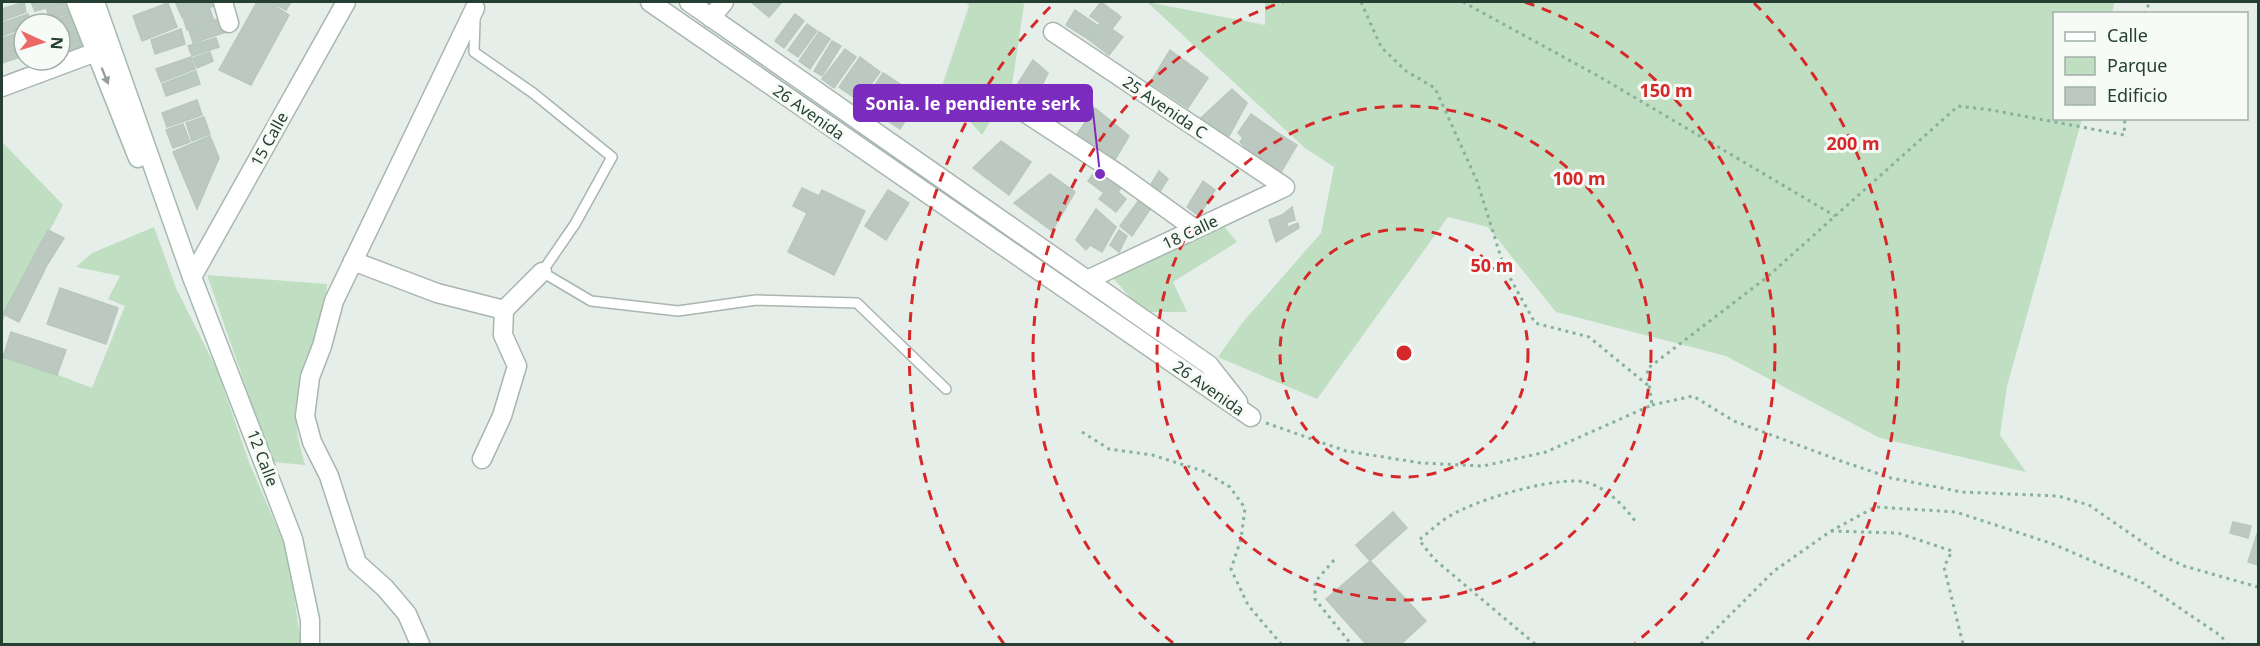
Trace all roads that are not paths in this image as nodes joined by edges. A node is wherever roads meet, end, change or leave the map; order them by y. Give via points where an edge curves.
1 (76, 2) edge
2 (95, 2) edge
3 (223, 2) edge
4 (346, 2) edge
5 (650, 2) edge
6 (689, 2) edge
7 (724, 2) edge
8 (475, 5) edge
9 (711, 18) junction
10 (229, 23) dead end
11 (1053, 32) dead end
12 (96, 52) junction
13 (3, 83) edge
14 (1018, 108) dead end
15 (1277, 182) joint
16 (1195, 229) junction
17 (353, 261) junction
18 (542, 272) junction
19 (192, 277) junction
20 (1087, 280) junction
21 (504, 310) junction
22 (946, 389) dead end
23 (482, 459) dead end
24 (310, 645) edge
25 (420, 645) edge

1 - 12 street, 12 Calle
2 - 19 street, 12 Calle
3 - 10 street
4 - 19 street, 15 Calle
5 - 20 street, 26 Avenida via 1251,417 1209,365
6 - 9 street, 26 Avenida
7 - 9 street
8 - 17 street
8 - 18 lane via 474,52 533,93 612,157 575,224
9 - 20 street, 26 Avenida
11 - 15 street, 25 Avenida C
12 - 13 street
12 -> 19 street, 12 Calle via 175,251
14 - 16 street
15 - 16 street, 18 Calle via 1284,187
16 - 20 street, 18 Calle
17 - 21 street via 437,293
17 - 25 street via 334,301 310,377 305,416 357,563 407,614
18 - 21 street
18 - 22 lane via 591,301 678,311 756,300 857,303
19 - 24 street, 12 Calle via 293,539 310,620
21 - 23 street via 503,334 517,366 502,416

